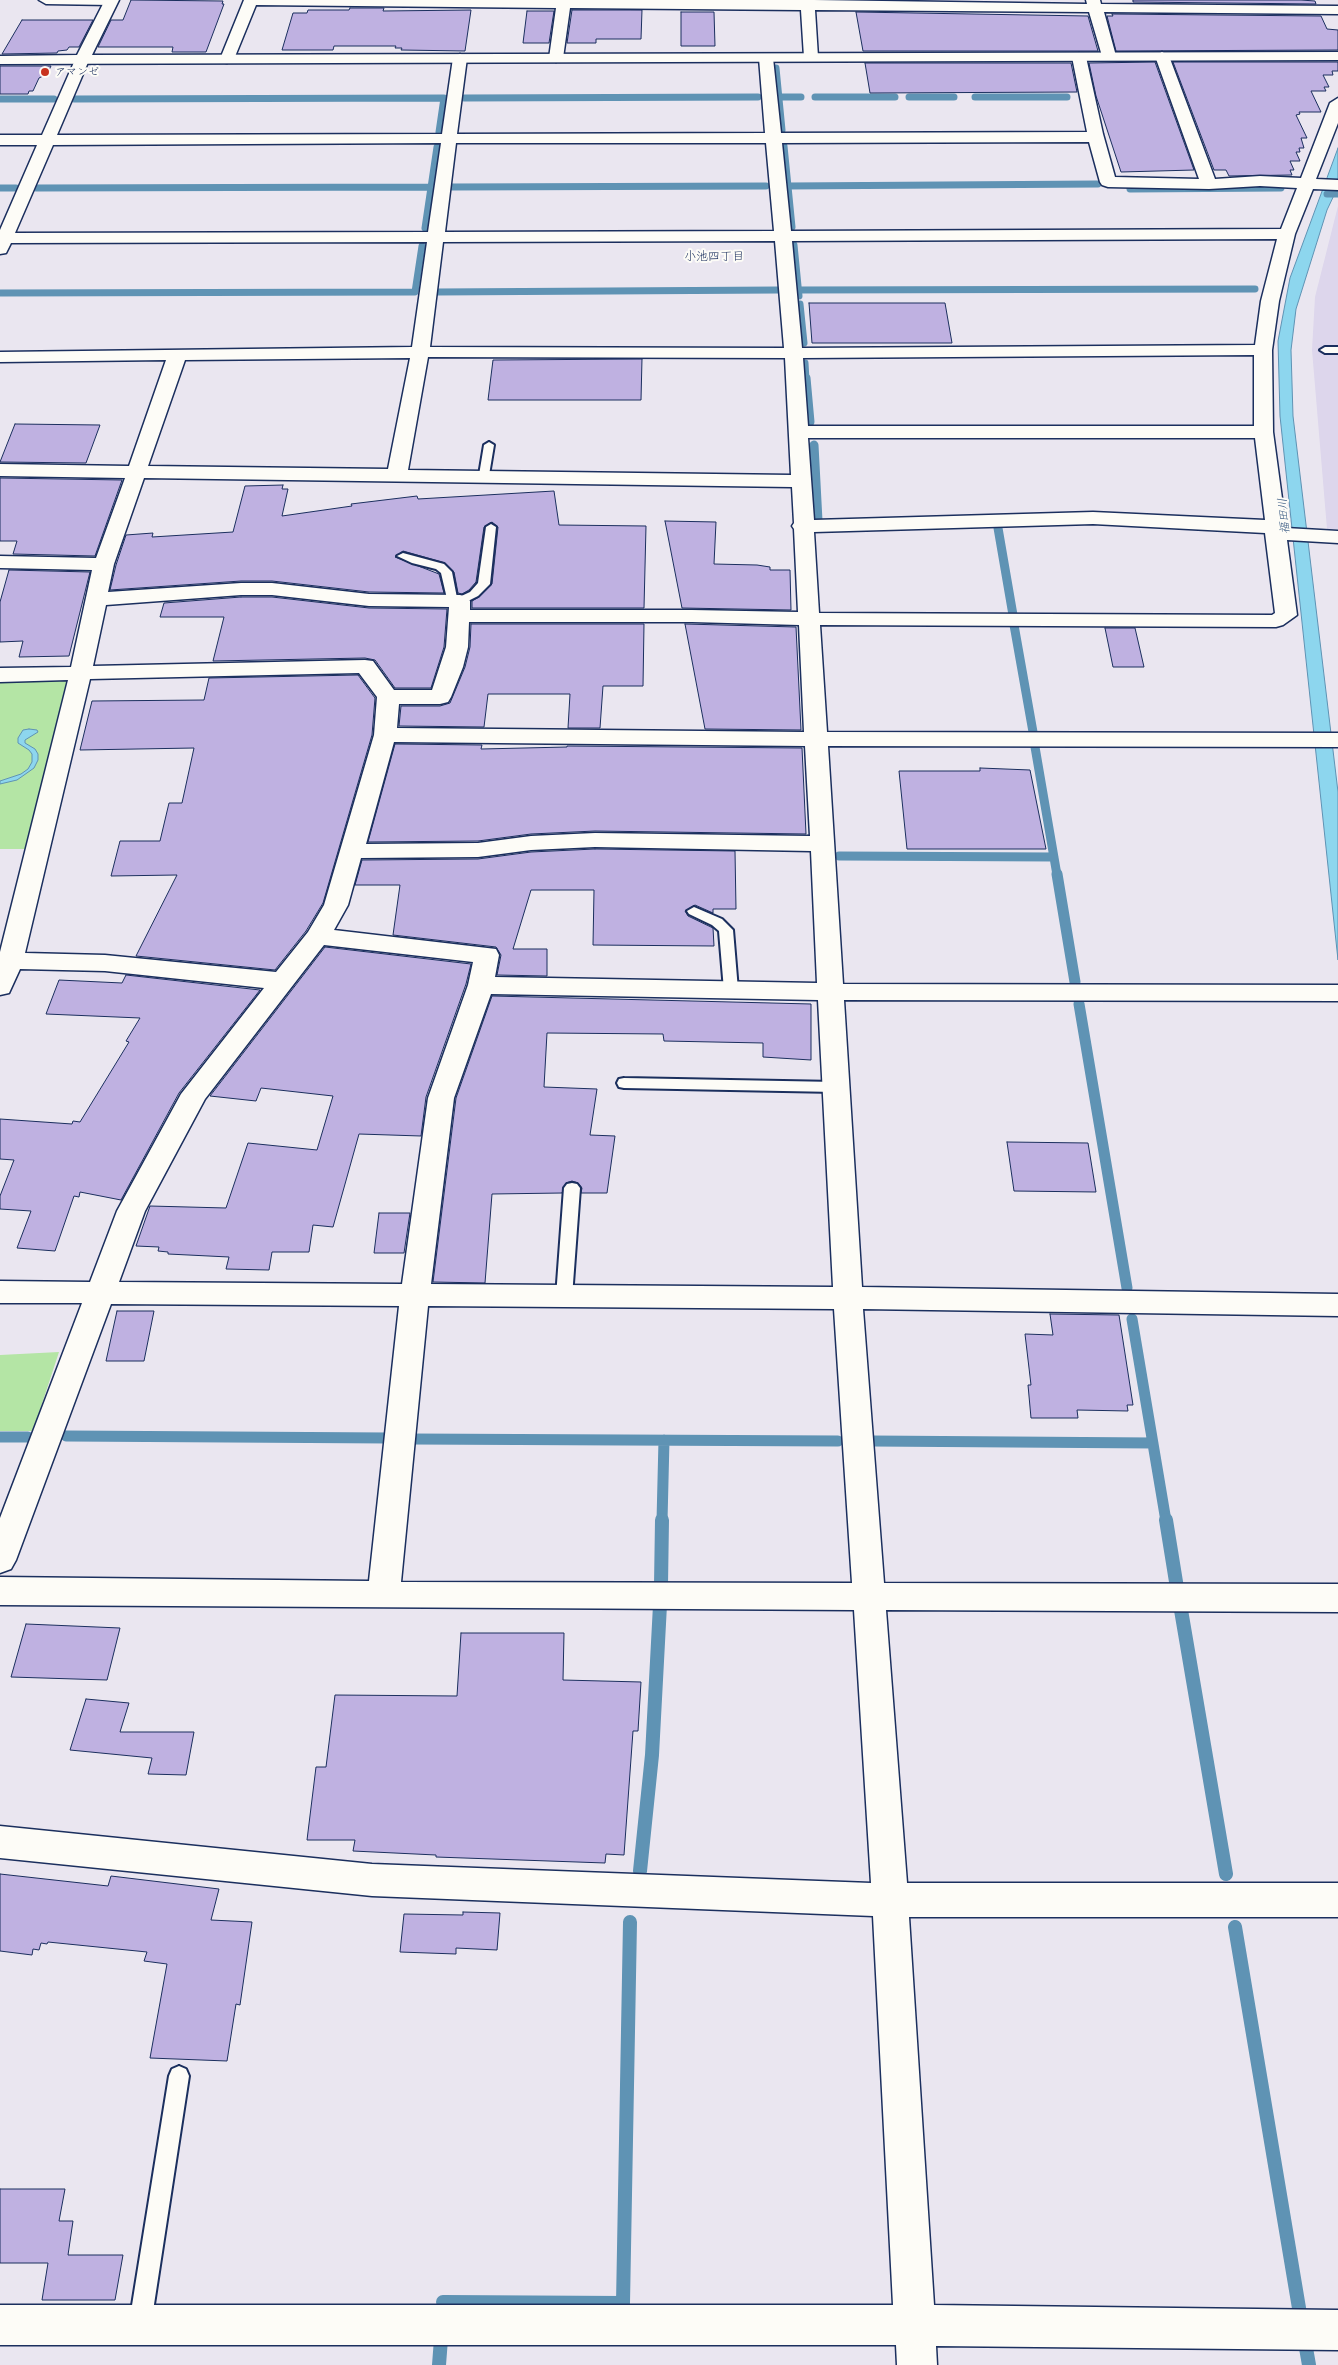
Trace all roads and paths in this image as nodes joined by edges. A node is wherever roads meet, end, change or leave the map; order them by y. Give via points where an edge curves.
1 (46, 0) edge
2 (111, 0) edge
3 (251, 1) edge
4 (564, 2) edge
5 (808, 3) edge
6 (1095, 4) edge
7 (1338, 10) edge
8 (1109, 56) junction
9 (1162, 56) junction
10 (1338, 56) edge
11 (1079, 57) junction
12 (460, 58) junction
13 (556, 58) junction
14 (766, 58) junction
15 (811, 58) junction
16 (227, 59) junction
17 (0, 60) edge
18 (82, 60) junction
19 (1338, 103) edge
20 (1096, 137) junction
21 (774, 138) junction
22 (448, 139) junction
23 (0, 140) edge
24 (47, 140) junction
25 (1209, 184) junction
26 (1312, 185) junction
27 (1338, 185) edge
28 (1287, 234) junction
29 (783, 236) junction
30 (436, 237) junction
31 (2, 242) edge
32 (1262, 350) junction
33 (1326, 350) dead end
34 (1338, 350) edge
35 (420, 352) junction
36 (794, 354) junction
37 (176, 356) junction
38 (0, 357) edge
39 (798, 432) junction
40 (1264, 432) junction
41 (489, 445) dead end
42 (0, 470) edge
43 (136, 471) junction
44 (397, 474) junction
45 (484, 475) junction
46 (800, 481) junction
47 (802, 526) junction
48 (491, 527) dead end
49 (1277, 532) junction
50 (1329, 537) edge
51 (403, 556) dead end
52 (0, 562) edge
53 (104, 564) junction
54 (97, 599) junction
55 (457, 606) junction
56 (808, 619) junction
57 (81, 672) junction
58 (0, 674) edge
59 (388, 697) junction
60 (385, 735) junction
61 (816, 739) junction
62 (1338, 740) edge
63 (822, 844) junction
64 (352, 851) junction
65 (694, 911) dead end
66 (318, 936) junction
67 (6, 960) edge
68 (281, 981) junction
69 (481, 985) junction
70 (0, 987) edge
71 (731, 990) junction
72 (830, 992) junction
73 (1332, 993) edge
74 (624, 1082) dead end
75 (836, 1087) junction
76 (572, 1188) dead end
77 (0, 1292) edge
78 (101, 1293) junction
79 (415, 1295) junction
80 (564, 1297) junction
81 (848, 1298) junction
82 (1338, 1305) edge
83 (0, 1560) edge
84 (0, 1592) edge
85 (384, 1596) junction
86 (869, 1597) junction
87 (1338, 1598) edge
88 (0, 1842) edge
89 (890, 1900) junction
90 (1338, 1900) edge
91 (179, 2076) dead end
92 (0, 2325) edge
93 (140, 2325) junction
94 (914, 2325) junction
95 (1338, 2330) edge
96 (917, 2365) edge

1 - 2 street
2 - 18 street
3 - 4 street
3 - 16 street
4 - 5 street
4 - 13 street
5 - 6 street
5 - 15 street
6 - 7 street
6 - 8 street
8 - 9 street
8 - 11 street
9 - 10 street
9 - 25 street
11 - 15 street
11 - 20 street
12 - 13 street
12 - 16 street
12 - 22 street
13 - 14 street
14 - 15 street
14 - 21 street
16 - 18 street
17 - 18 street
18 - 24 street
19 - 26 street
20 - 21 street
20 - 25 street via 1108,182
21 - 22 street
21 - 29 street
22 - 24 street
22 - 30 street
23 - 24 street
24 - 31 street
25 - 26 street via 1260,181
26 - 27 street
26 - 28 street
28 - 29 street
28 - 32 street via 1270,301
29 - 30 street
29 - 36 street
30 - 31 street
30 - 35 street
32 - 36 street
32 - 40 street
33 - 34 lane
35 - 36 street
35 - 37 street
35 - 44 street
36 - 39 street
37 - 38 street
37 - 43 street
39 - 40 street
39 - 46 street
40 - 49 street
41 - 45 lane
42 - 43 street
43 - 44 street
43 - 53 street
44 - 45 street
45 - 46 street
46 - 47 street
47 - 49 street via 1102,518
47 - 56 street
48 - 55 lane via 484,584
49 - 50 street
49 - 56 street via 1286,615 1276,621
51 - 55 lane via 440,566 446,572
52 - 53 street
53 - 54 street
54 - 55 street via 272,589
54 - 57 street
55 - 56 street
55 - 59 street via 457,647 440,697
56 - 61 street
57 - 58 street
57 - 59 street via 365,666
57 - 67 street
59 - 60 street
60 - 61 street
60 - 64 street
61 - 62 street
61 - 63 street
63 - 64 street via 595,840 478,850
63 - 72 street
64 - 66 street via 336,905
65 - 71 lane via 726,930
66 - 68 street
66 - 69 street via 487,954
67 - 68 street via 104,963
67 - 70 street
68 - 78 street via 194,1094 131,1211
69 - 71 street
69 - 79 street via 441,1098
71 - 72 street
72 - 73 street
72 - 75 street
74 - 75 lane
75 - 81 street
76 - 80 lane
77 - 78 street
78 - 79 street
78 - 83 street
79 - 80 street
79 - 85 street
80 - 81 street
81 - 82 street
81 - 86 street
84 - 85 street
85 - 86 street
86 - 87 street
86 - 89 street
88 - 89 street via 372,1880
89 - 90 street
89 - 94 street
91 - 93 lane
92 - 93 street
93 - 94 street
94 - 95 street
94 - 96 street

